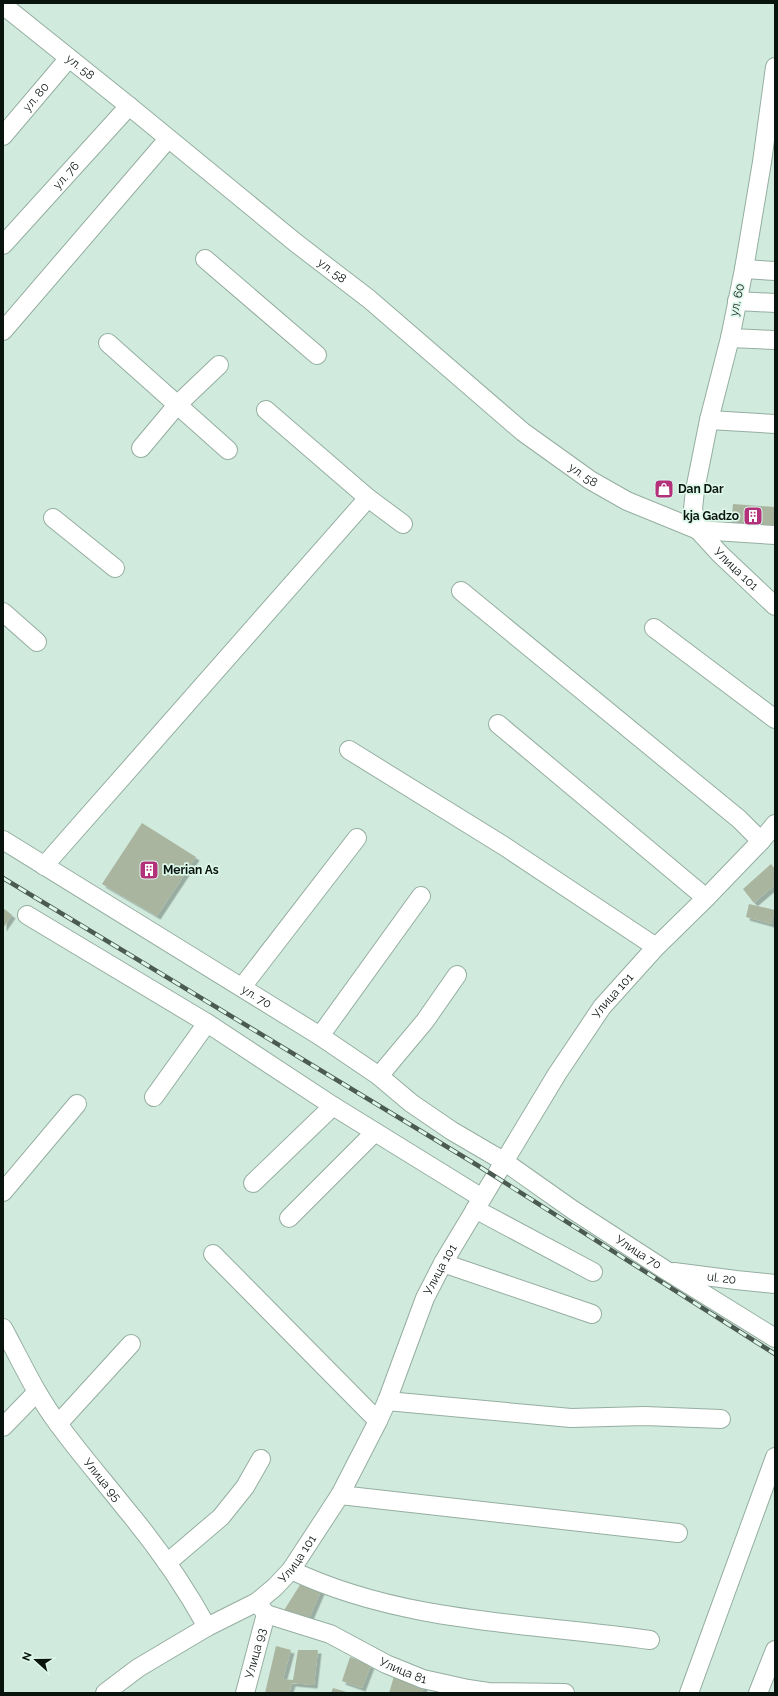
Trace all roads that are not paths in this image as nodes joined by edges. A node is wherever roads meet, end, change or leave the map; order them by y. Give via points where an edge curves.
1 (3, 5) edge
2 (69, 58) junction
3 (775, 67) edge
4 (129, 106) junction
5 (3, 136) edge
6 (168, 139) junction
7 (3, 245) edge
8 (205, 259) dead end
9 (744, 269) junction
10 (775, 271) edge
11 (736, 301) junction
12 (775, 303) edge
13 (3, 331) edge
14 (730, 338) junction
15 (775, 340) edge
16 (108, 343) dead end
17 (317, 355) dead end
18 (219, 366) dead end
19 (177, 405) junction
20 (266, 410) dead end
21 (709, 420) junction
22 (775, 424) edge
23 (142, 448) dead end
24 (228, 450) dead end
25 (368, 498) junction
26 (53, 518) dead end
27 (403, 524) dead end
28 (698, 530) junction
29 (775, 535) edge
30 (115, 568) dead end
31 (461, 591) dead end
32 (775, 606) edge
33 (3, 612) edge
34 (654, 628) dead end
35 (37, 642) dead end
36 (775, 719) edge
37 (498, 724) dead end
38 (349, 750) dead end
39 (775, 824) edge
40 (357, 838) dead end
41 (3, 840) edge
42 (761, 841) junction
43 (44, 866) junction
44 (421, 896) dead end
45 (706, 898) junction
46 (27, 915) dead end
47 (656, 947) junction
48 (457, 975) dead end
49 (242, 987) junction
50 (207, 1023) junction
51 (320, 1036) junction
52 (379, 1076) junction
53 (154, 1097) dead end
54 (77, 1104) dead end
55 (333, 1106) junction
56 (375, 1132) junction
57 (504, 1162) junction
58 (253, 1183) dead end
59 (3, 1192) edge
60 (478, 1204) junction
61 (289, 1218) dead end
62 (213, 1254) dead end
63 (442, 1263) junction
64 (668, 1271) junction
65 (593, 1272) dead end
66 (775, 1284) edge
67 (592, 1314) dead end
68 (3, 1328) edge
69 (775, 1338) edge
70 (131, 1344) dead end
71 (37, 1392) junction
72 (387, 1401) junction
73 (721, 1419) dead end
74 (378, 1421) junction
75 (58, 1424) junction
76 (3, 1427) edge
77 (775, 1457) edge
78 (261, 1460) dead end
79 (340, 1495) junction
80 (678, 1533) dead end
81 (167, 1563) junction
82 (291, 1570) junction
83 (262, 1608) junction
84 (207, 1627) junction
85 (650, 1640) dead end
86 (775, 1650) edge
87 (105, 1693) edge
88 (245, 1693) edge
89 (539, 1693) edge
90 (565, 1693) edge
91 (688, 1693) edge
92 (758, 1693) edge

1 - 2 street, ул. 58
2 - 4 street, ул. 58
2 - 5 street, ул. 80
3 - 9 street, ул. 60
4 - 6 street, ул. 58
4 - 7 street, ул. 76
6 - 13 street
6 - 28 street, ул. 58 via 369,299 523,432 554,455 608,492
8 - 17 street
9 - 10 street
9 - 11 street, ул. 60
11 - 12 street
11 - 14 street, ул. 60
14 - 15 street
14 - 21 street, ул. 60
16 - 19 street
18 - 19 street
19 - 23 street
19 - 24 street
20 - 25 street
21 - 22 street
21 - 28 street, ул. 60 via 693,508
25 - 27 street
25 - 43 street
26 - 30 street
28 - 29 street
28 - 32 street, Улица 101
31 - 42 street via 740,819
33 - 35 street
34 - 36 street
37 - 45 street
38 - 47 street via 504,846
39 - 42 street, Улица 101
40 - 49 street
41 - 43 street, ул. 70
42 - 45 street, Улица 101
43 - 49 street, ул. 70
44 - 51 street
45 - 47 street, Улица 101
46 - 50 street
47 - 57 street, Улица 101 via 602,1007 557,1074
48 - 52 street via 425,1021
49 - 51 street, ул. 70
50 - 53 street
50 - 55 street
51 - 52 street, ул. 70
52 - 57 street, ул. 70 via 411,1103
54 - 59 street
55 - 56 street
55 - 58 street
56 - 60 street
56 - 61 street
57 - 60 street, Улица 101
57 - 64 street, Улица 70
60 - 63 street, Улица 101
60 - 65 street
62 - 74 street
63 - 67 street
63 - 72 street, Улица 101 via 425,1298
64 - 66 street, ul. 20
64 - 69 street, Улица 70
68 - 71 street, Улица 95
70 - 75 street
71 - 75 street, Улица 95
71 - 76 street
72 - 73 street via 571,1418 645,1416
72 - 74 street, Улица 101
74 - 79 street, Улица 101
75 - 81 street, Улица 95
77 - 91 street
78 - 81 street via 221,1517
79 - 80 street
79 - 82 street, Улица 101
81 - 84 street, Улица 95 via 192,1598
82 - 83 street, Улица 101 via 275,1587
82 - 85 street via 316,1582 368,1598 448,1616
83 - 84 street, Улица 101
83 - 88 street, Улица 93
83 - 89 street, Улица 81 via 330,1634 380,1662 423,1679 474,1690
84 - 87 street, Улица 101 via 138,1668
86 - 92 street
89 - 90 street, Улица 81

